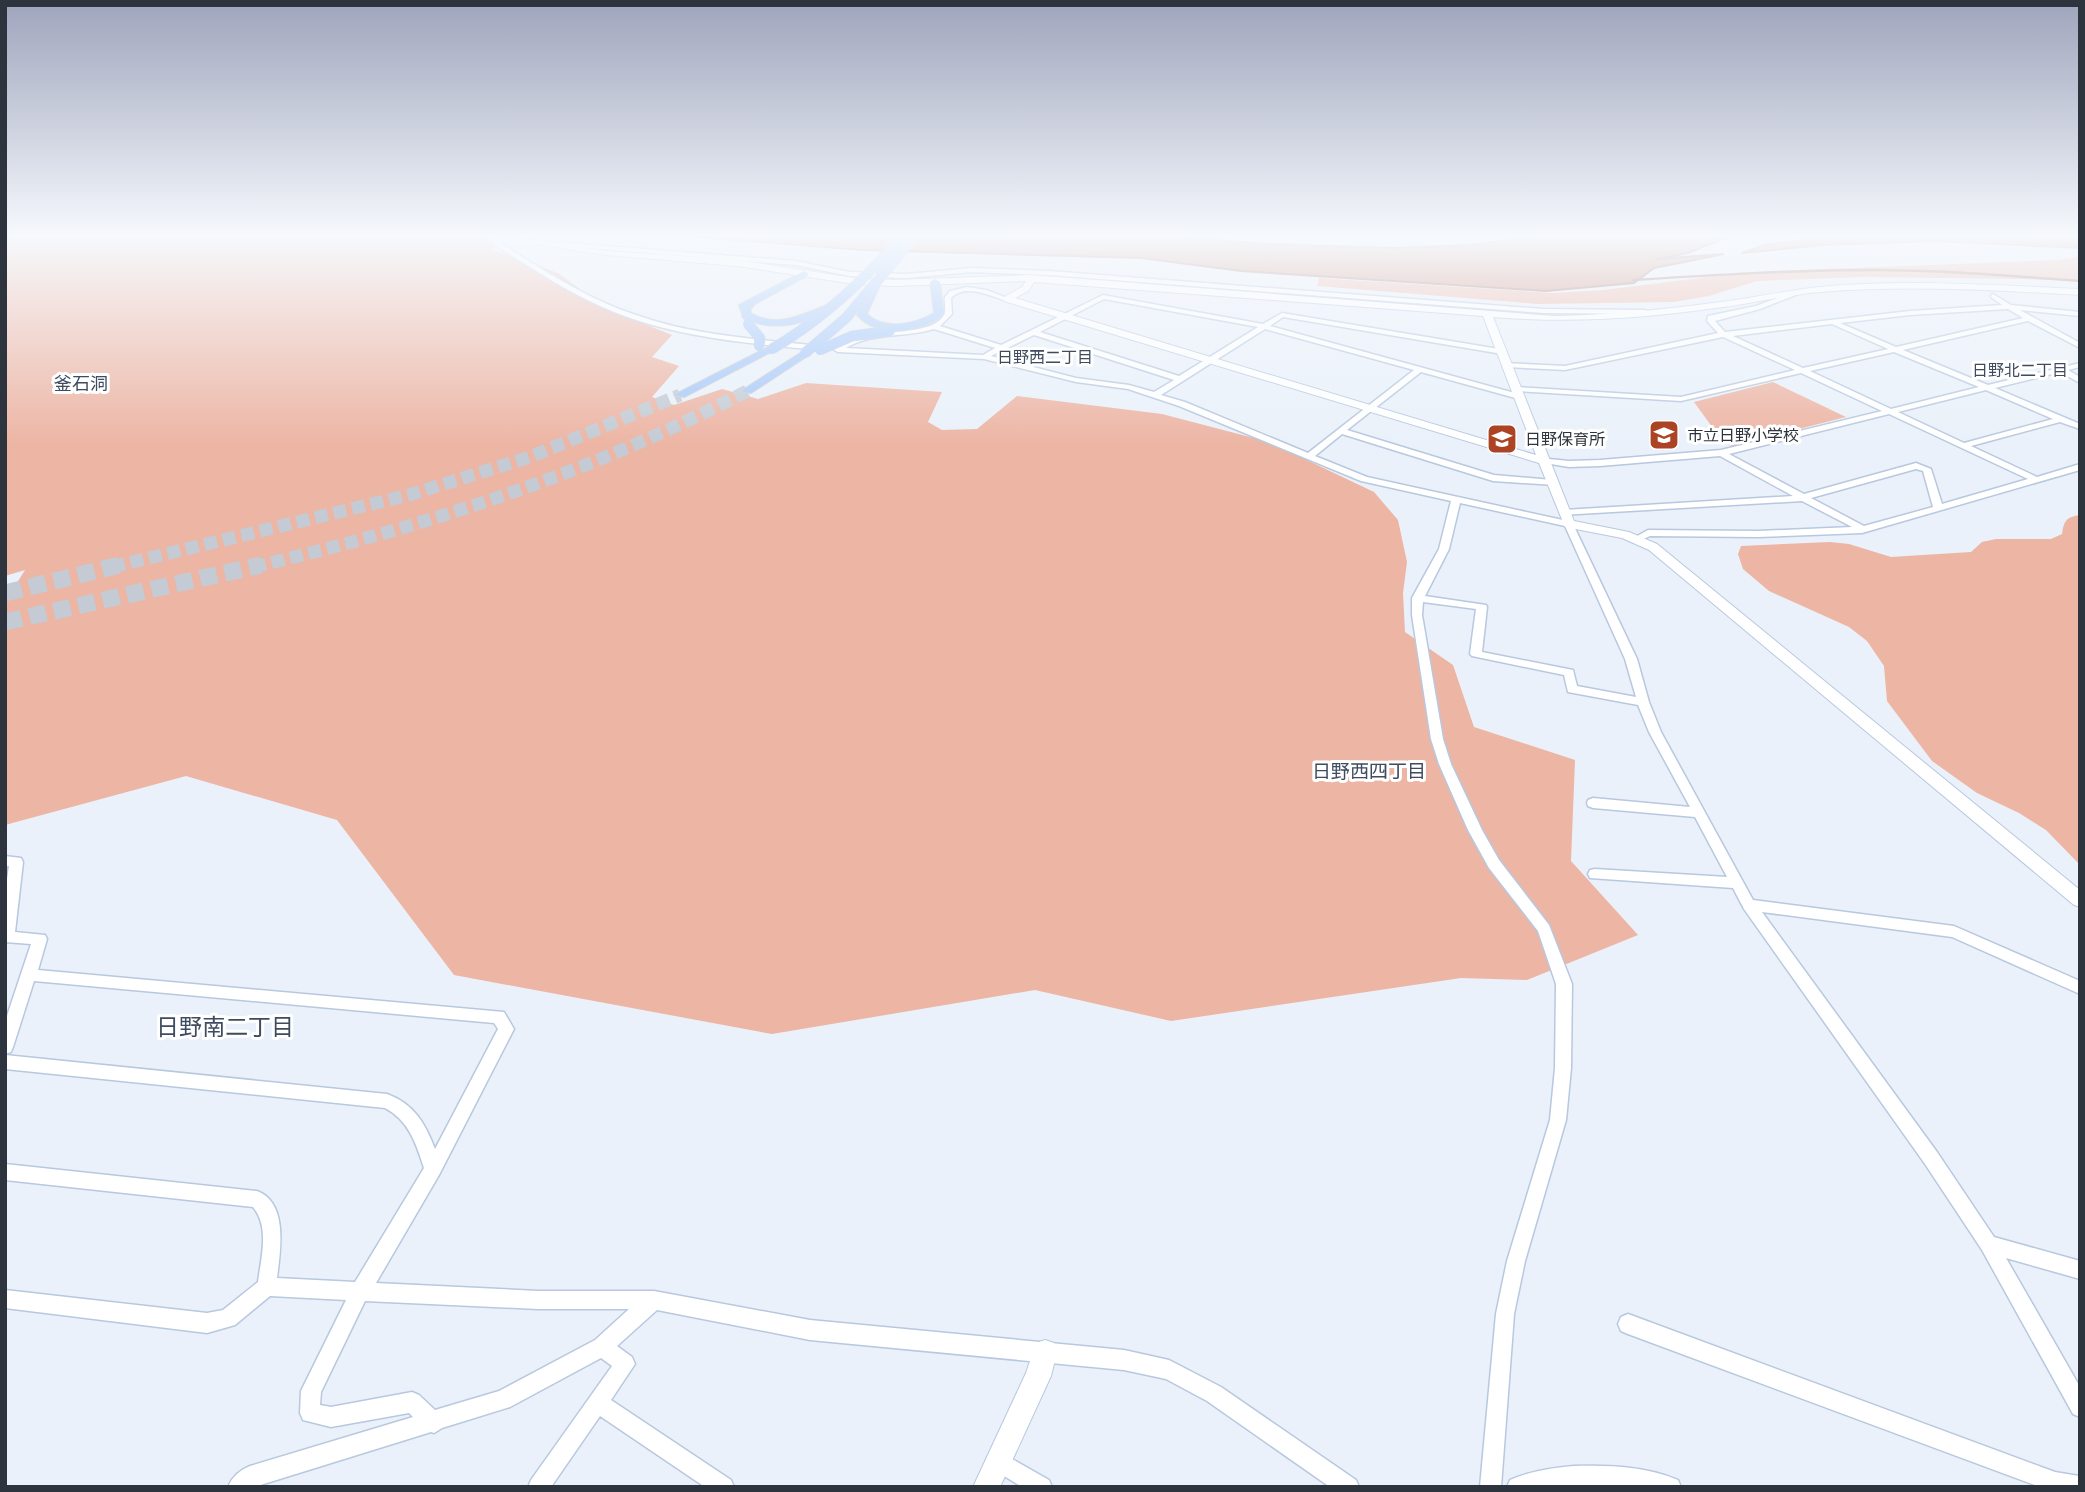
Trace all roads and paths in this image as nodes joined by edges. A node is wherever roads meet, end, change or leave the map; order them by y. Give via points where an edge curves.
1 (607, 306) edge
2 (745, 306) edge
3 (833, 306) edge
4 (835, 306) edge
5 (856, 306) edge
6 (866, 306) edge
7 (939, 306) edge
8 (949, 306) edge
9 (1028, 306) edge
10 (1086, 306) edge
11 (1151, 306) edge
12 (1380, 306) edge
13 (1473, 306) edge
14 (1715, 306) edge
15 (1764, 306) edge
16 (2009, 307) junction
17 (1645, 312) junction
18 (2080, 314) edge
19 (1488, 316) junction
20 (1064, 317) junction
21 (2030, 318) junction
22 (751, 322) junction
23 (1831, 322) junction
24 (931, 324) junction
25 (1263, 326) junction
26 (891, 329) junction
27 (1033, 332) junction
28 (1723, 334) junction
29 (2080, 346) edge
30 (1002, 348) junction
31 (1895, 349) junction
32 (838, 350) junction
33 (1502, 352) junction
34 (808, 354) junction
35 (984, 357) junction
36 (1210, 360) junction
37 (1506, 365) junction
38 (2080, 365) edge
39 (2060, 369) junction
40 (1419, 370) junction
41 (1801, 371) junction
42 (1179, 379) junction
43 (2080, 381) edge
44 (1987, 388) junction
45 (694, 389) junction
46 (747, 391) tunnel mouth
47 (1517, 393) junction
48 (1155, 395) junction
49 (680, 396) tunnel mouth
50 (1370, 408) junction
51 (1889, 412) junction
52 (2061, 419) junction
53 (2080, 427) edge
54 (1341, 430) junction
55 (1962, 446) junction
56 (1721, 453) junction
57 (1309, 456) junction
58 (1542, 460) junction
59 (2080, 467) edge
60 (2035, 479) junction
61 (1552, 484) junction
62 (1801, 498) junction
63 (1456, 500) junction
64 (1937, 508) junction
65 (1567, 518) junction
66 (1862, 530) junction
67 (1637, 539) junction
68 (1417, 598) junction
69 (1643, 702) junction
70 (1593, 803) dead end
71 (1699, 813) junction
72 (5, 861) edge
73 (1595, 874) dead end
74 (1737, 883) junction
75 (2080, 900) edge
76 (1749, 905) junction
77 (6, 937) edge
78 (30, 975) junction
79 (2080, 989) edge
80 (9, 1025) edge
81 (5, 1047) edge
82 (5, 1062) edge
83 (433, 1169) junction
84 (5, 1172) edge
85 (1988, 1244) junction
86 (2080, 1270) edge
87 (267, 1287) junction
88 (361, 1290) junction
89 (5, 1300) edge
90 (654, 1300) junction
91 (1628, 1324) dead end
92 (603, 1347) junction
93 (1045, 1352) junction
94 (598, 1403) junction
95 (2080, 1407) edge
96 (434, 1423) junction
97 (998, 1461) junction
98 (238, 1487) edge
99 (538, 1487) edge
100 (724, 1487) edge
101 (986, 1487) edge
102 (1042, 1487) edge
103 (1349, 1487) edge
104 (1490, 1487) edge
105 (1517, 1487) edge
106 (1671, 1487) edge
107 (2079, 1487) edge

1 - 32 street via 640,319 705,333
2 - 22 main road via 738,314
3 - 22 main road, bridge via 795,322
4 - 45 main road, bridge via 772,349
5 - 34 main road, bridge
6 - 26 main road, bridge via 862,315 870,323
7 - 24 main road
8 - 24 street via 947,317
9 - 20 main road
10 - 20 street
11 - 25 street
12 - 19 main road
13 - 17 street
14 - 17 main road
15 - 28 street via 1711,318
16 - 18 street
16 - 21 street
16 - 23 street
17 - 19 main road via 1554,319
19 - 33 main road
20 - 27 street
20 - 36 main road
21 - 29 street
21 - 31 street
22 - 45 main road, bridge via 759,346
23 - 28 street
23 - 31 street
24 - 26 main road
24 - 30 street
24 - 32 street via 912,332 863,337
25 - 33 street via 1282,314
25 - 36 street
25 - 40 street
26 - 34 main road, bridge via 852,336
27 - 30 street
27 - 42 street
28 - 37 street via 1566,368
28 - 41 street
30 - 35 street
31 - 41 street
31 - 44 street
32 - 35 street
33 - 37 main road
34 - 46 main road
35 - 48 street
36 - 42 street
36 - 50 main road
37 - 47 main road
38 - 39 street
39 - 43 street
39 - 44 street
40 - 47 street
40 - 50 street
41 - 47 street via 1681,399
41 - 51 street
42 - 48 street
44 - 51 street
44 - 52 street
45 - 49 main road
47 - 58 main road
48 - 57 street
50 - 54 street
50 - 58 main road
51 - 55 street
51 - 56 street
52 - 53 street
52 - 55 street
54 - 57 street
54 - 61 street via 1493,478
55 - 60 street
56 - 58 street via 1600,463
56 - 62 street
57 - 63 street via 1364,480
58 - 61 main road
59 - 60 street
60 - 64 street
61 - 65 main road
62 - 64 street via 1916,466 1927,469
62 - 65 street
62 - 66 street
63 - 65 street
63 - 68 street via 1443,550
64 - 66 street
65 - 67 main road
65 - 69 street via 1631,659
66 - 67 street via 1647,533
67 - 75 main road via 1660,553
68 - 69 street via 1482,607 1476,654 1569,673 1572,689
68 - 104 street via 1437,739 1445,764 1494,864 1544,929 1564,984 1558,1120 1505,1314
69 - 71 street
70 - 71 street
71 - 74 street
72 - 77 street via 16,862
73 - 74 street
74 - 76 street
76 - 79 street via 1954,932
76 - 85 street
77 - 78 street via 40,939
78 - 80 street
78 - 83 street via 499,1017 506,1029
80 - 81 street
82 - 83 street via 387,1101 405,1109
83 - 88 street
84 - 87 street via 257,1199 268,1209 272,1225
85 - 86 street
85 - 95 street
87 - 88 street
87 - 89 street via 228,1318 207,1323
88 - 90 street via 538,1300
88 - 96 street via 311,1391 310,1413 331,1416 412,1402
90 - 92 street
90 - 93 street via 810,1330
91 - 107 street
92 - 94 street via 625,1364
92 - 96 street via 503,1400
93 - 97 main road
93 - 103 street via 1169,1370 1214,1394
94 - 99 street
94 - 100 street
96 - 98 street via 250,1476
97 - 101 main road
97 - 102 street
105 - 106 street via 1544,1478 1636,1477

